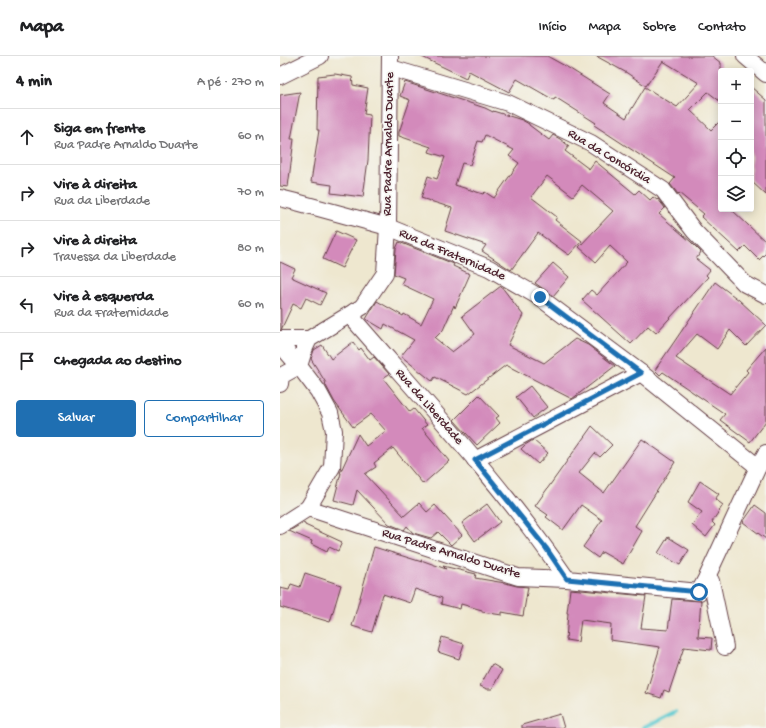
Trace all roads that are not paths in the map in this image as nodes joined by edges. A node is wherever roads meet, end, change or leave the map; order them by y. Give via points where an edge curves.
1 (320, 56) edge
2 (745, 56) edge
3 (391, 62) edge
4 (766, 74) edge
5 (280, 76) edge
6 (280, 198) edge
7 (388, 227) junction
8 (766, 295) edge
9 (355, 311) junction
10 (280, 339) edge
11 (309, 339) junction
12 (280, 344) edge
13 (299, 366) junction
14 (641, 373) junction
15 (280, 384) edge
16 (766, 453) edge
17 (475, 460) junction
18 (758, 466) junction
19 (308, 508) junction
20 (280, 526) edge
21 (707, 577) junction
22 (567, 579) junction
23 (725, 647) dead end

1 - 5 street
2 - 4 street
3 - 7 street, Rua Padre Arnaldo Duarte
3 - 8 street, Rua da Concórdia via 508,103 591,143 663,190 694,231 745,284
6 - 7 street, Rua da Fraternidade
7 - 9 street, Rua Padre Arnaldo Duarte via 385,273 362,307
7 - 14 street, Rua da Fraternidade via 496,271 540,297
9 - 11 street, Rua Padre Arnaldo Duarte
9 - 17 street, Rua da Liberdade via 354,320
10 - 11 street
11 - 13 street
12 - 13 street
13 - 15 street via 282,376
13 - 19 street via 318,391 330,413 334,431 332,467
14 - 17 street
14 - 18 street, Rua da Fraternidade
16 - 18 street
17 - 22 street, Rua da Liberdade via 546,548
18 - 21 street
19 - 20 street
19 - 22 street, Rua Padre Arnaldo Duarte via 518,578
21 - 22 street, Rua Padre Arnaldo Duarte via 699,592
21 - 23 street via 711,581

